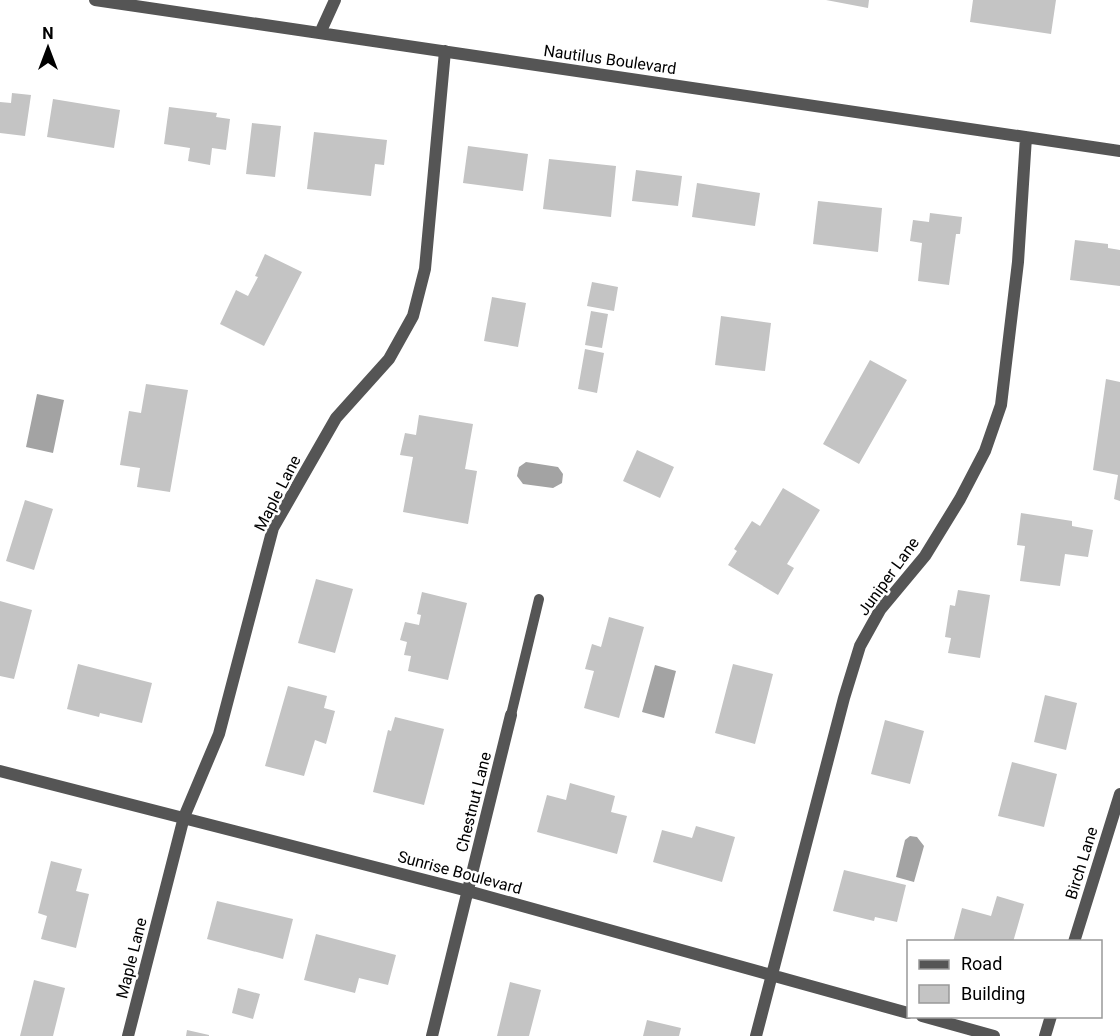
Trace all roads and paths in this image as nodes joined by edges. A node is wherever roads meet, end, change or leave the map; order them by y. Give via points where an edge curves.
1 (95, 0) edge
2 (335, 0) edge
3 (320, 33) junction
4 (445, 51) junction
5 (1026, 137) junction
6 (1120, 151) edge
7 (539, 598) dead end
8 (511, 715) joint
9 (0, 771) edge
10 (1120, 794) edge
11 (184, 817) junction
12 (468, 891) junction
13 (1075, 940) edge
14 (772, 976) junction
15 (907, 1012) edge
16 (926, 1018) edge
17 (1051, 1018) edge
18 (128, 1036) edge
19 (432, 1036) edge
20 (756, 1036) edge
21 (994, 1036) edge
22 (1046, 1036) edge

1 - 3 street, Nautilus Boulevard
2 - 3 street
3 - 4 street, Nautilus Boulevard
4 - 5 street, Nautilus Boulevard
4 - 11 street, Maple Lane via 425,269 413,316 389,360 336,418 273,528 219,734
5 - 6 street, Nautilus Boulevard
5 - 14 street, Juniper Lane via 1018,262 1001,405 985,451 960,499 925,556 880,610 860,646
7 - 8 lane
8 - 12 street, Chestnut Lane
9 - 11 street, Sunrise Boulevard
10 - 13 street, Birch Lane
11 - 12 street, Sunrise Boulevard
11 - 18 street, Maple Lane
12 - 14 street, Sunrise Boulevard
12 - 19 street, Chestnut Lane
14 - 15 street, Sunrise Boulevard
14 - 20 street, Juniper Lane
16 - 21 street
17 - 22 street

